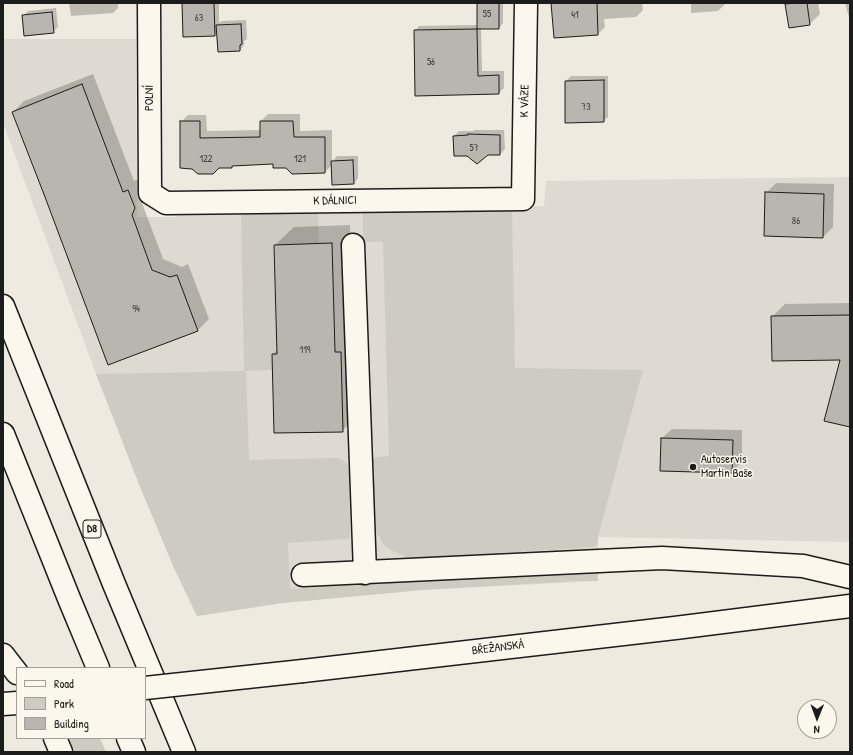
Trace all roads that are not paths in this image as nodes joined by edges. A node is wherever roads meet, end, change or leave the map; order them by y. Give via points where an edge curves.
1 (149, 3) edge
2 (526, 3) edge
3 (150, 192) joint
4 (524, 199) joint
5 (353, 245) dead end
6 (3, 306) edge
7 (3, 434) edge
8 (365, 572) junction
9 (303, 575) dead end
10 (850, 577) edge
11 (850, 606) edge
12 (3, 655) edge
13 (98, 667) edge
14 (16, 672) edge
15 (146, 688) edge
16 (16, 703) edge
17 (3, 704) edge
18 (168, 712) junction
19 (55, 739) edge
20 (128, 739) edge
21 (61, 752) edge
22 (134, 752) edge
23 (184, 752) edge
24 (192, 752) edge

1 - 3 main road, POLNÍ
2 - 4 main road, K VÁZE
3 - 4 main road, K DÁLNICI via 166,203
5 - 8 main road
6 - 18 main road, D8
7 - 13 main road
8 - 9 main road
8 - 10 main road via 662,558 803,566
11 - 15 main road, BŘEŽANSKÁ, bridge
12 - 14 main road
16 - 17 main road
18 - 23 main road, D8
18 - 24 main road
19 - 21 main road
20 - 22 main road

